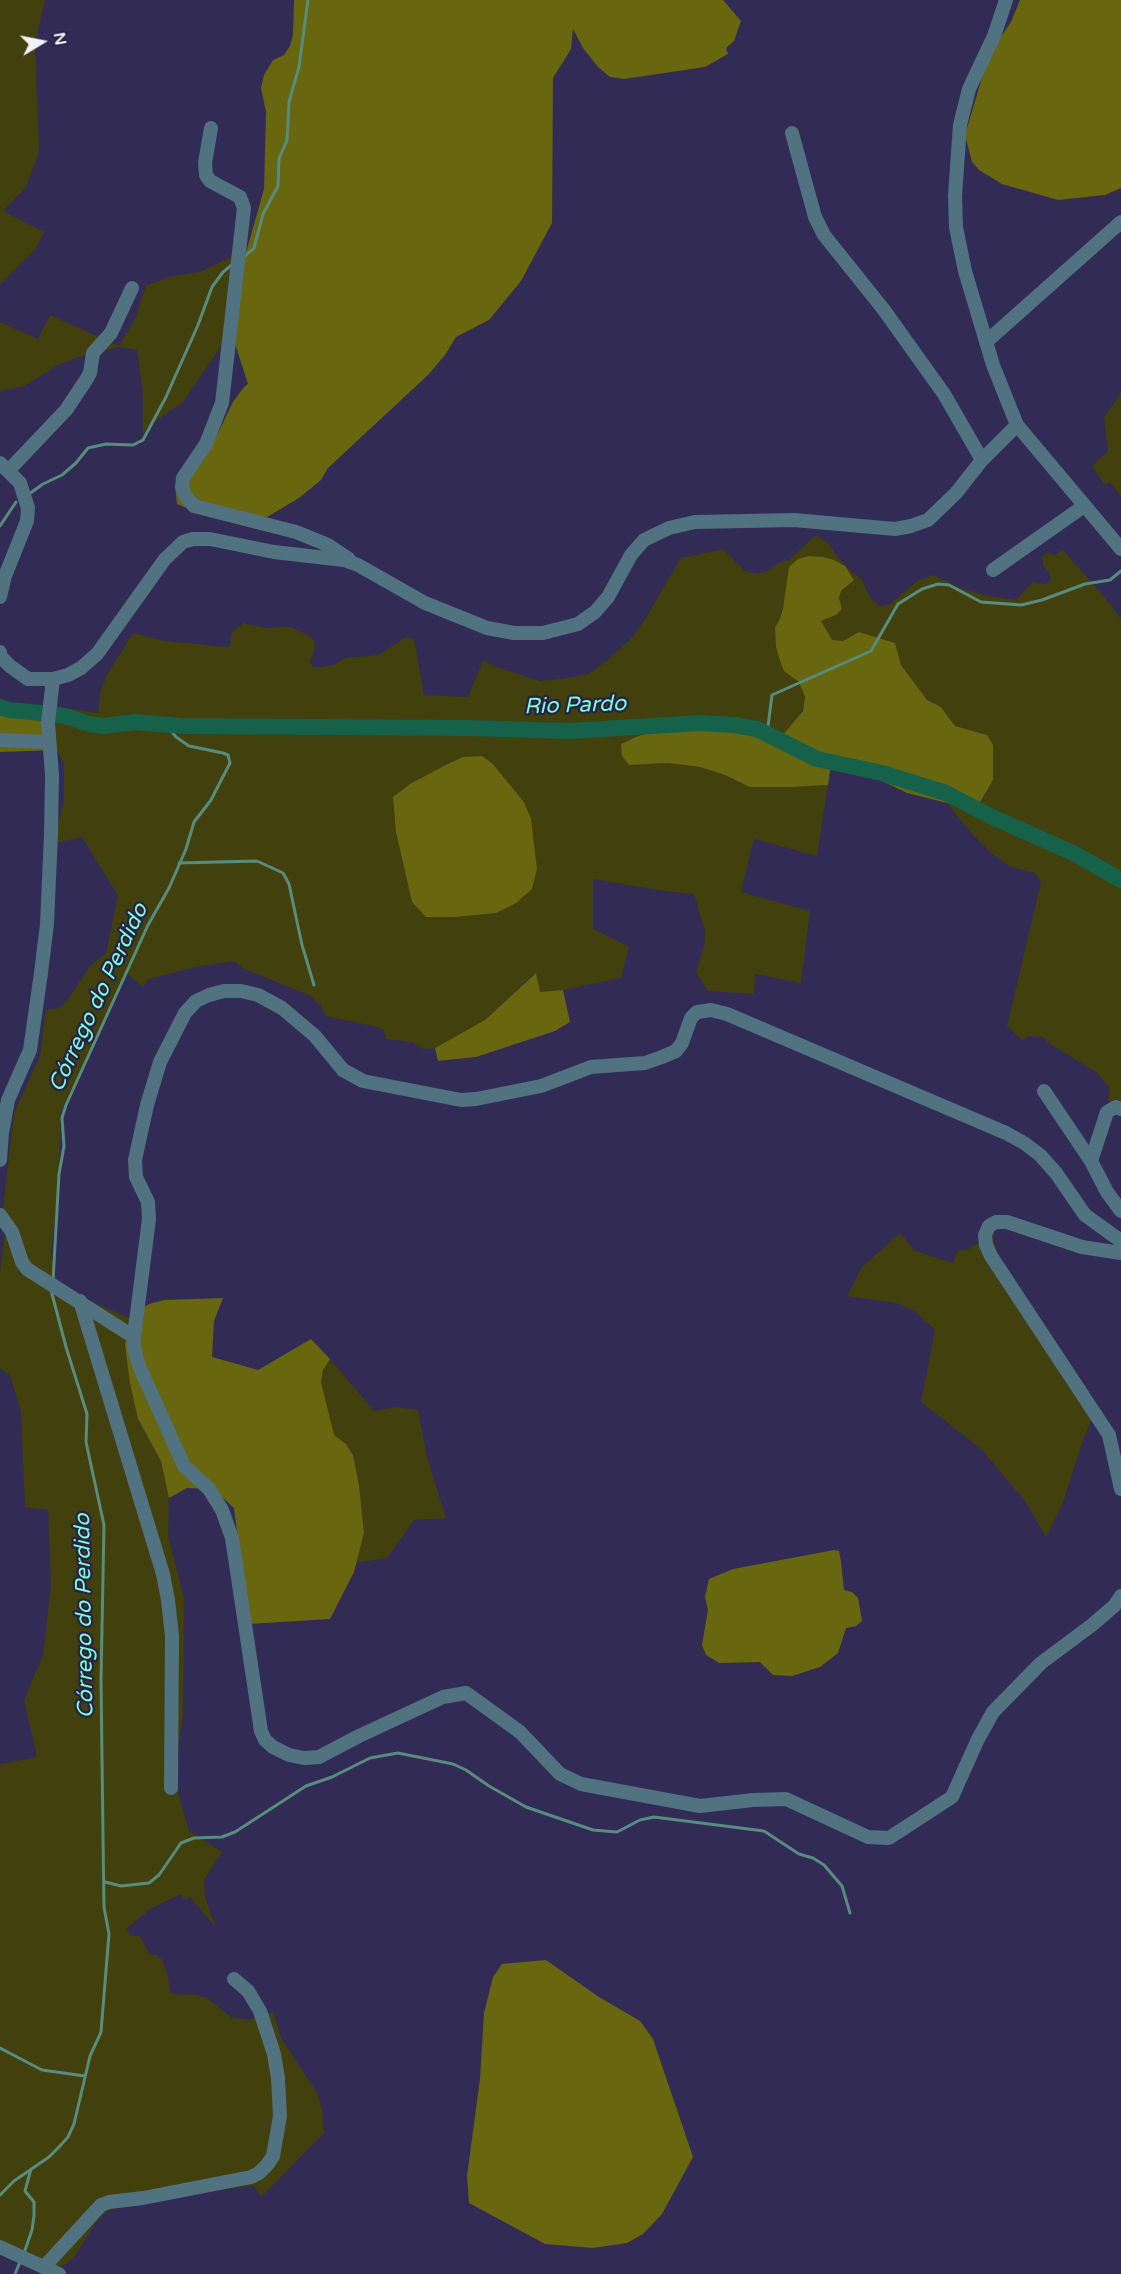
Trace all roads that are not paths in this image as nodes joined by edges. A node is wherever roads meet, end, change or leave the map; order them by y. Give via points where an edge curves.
1 (1006, 0) edge
2 (211, 128) dead end
3 (792, 133) dead end
4 (1121, 222) edge
5 (132, 288) dead end
6 (986, 342) junction
7 (1017, 425) junction
8 (982, 460) junction
9 (5, 467) edge
10 (1084, 506) junction
11 (1121, 549) edge
12 (358, 565) junction
13 (993, 570) dead end
14 (0, 597) edge
15 (0, 652) edge
16 (53, 679) junction
17 (0, 740) edge
18 (48, 742) junction
19 (1044, 1091) dead end
20 (1121, 1109) edge
21 (0, 1160) edge
22 (1091, 1161) junction
23 (1121, 1211) edge
24 (0, 1215) edge
25 (1121, 1241) edge
26 (1121, 1252) edge
27 (80, 1301) junction
28 (134, 1337) junction
29 (1121, 1489) edge
30 (1121, 1596) edge
31 (171, 1788) dead end
32 (234, 1979) dead end
33 (0, 2247) edge
34 (44, 2267) junction
35 (58, 2274) edge

1 - 6 street via 969,89 957,159 956,227
2 - 12 street via 206,175 240,197 244,208 222,403 206,444 183,478 182,487 194,506 296,532 328,545
3 - 8 street via 824,235 944,394
4 - 6 street
5 - 9 street via 111,333 93,353 90,373 66,410
6 - 7 street
7 - 8 street
7 - 10 street
8 - 12 street via 928,520 911,526 895,529 794,520 695,522 669,528 644,540 595,612 578,624 543,633 487,628 425,603
9 - 14 street via 20,483 28,508
10 - 11 street
10 - 13 street
12 - 16 street via 210,539 183,542 165,559 97,654 81,668
15 - 16 street via 10,666 28,679
16 - 18 street
17 - 18 street
18 - 21 street via 52,775 47,924 30,1050 8,1100
19 - 22 street
20 - 22 street via 1116,1107 1107,1112
22 - 23 street
24 - 27 street via 12,1232 27,1269
25 - 28 street via 1085,1215 1040,1155 1006,1133 727,1014 697,1012 676,1051 662,1057 591,1067 541,1086 461,1100 363,1081 343,1070 315,1036 282,1008 258,995 224,992 196,1001 185,1013 160,1062 147,1105 135,1160 136,1178 148,1202 149,1219
26 - 29 street via 1082,1247 1007,1222 989,1226 985,1235 991,1256 1109,1435
27 - 28 street
27 - 31 street via 168,1600 172,1636
28 - 30 street via 140,1368 184,1466 209,1488 222,1510 232,1538 261,1731 273,1748 289,1755 319,1756 443,1697 466,1694 520,1732 560,1774 581,1784 700,1806 786,1799 868,1837 889,1838 952,1797 993,1712 1041,1663 1092,1625
32 - 34 street via 248,1991 260,2011 274,2054 280,2116 273,2156 251,2177 101,2205
33 - 34 street
34 - 35 street

